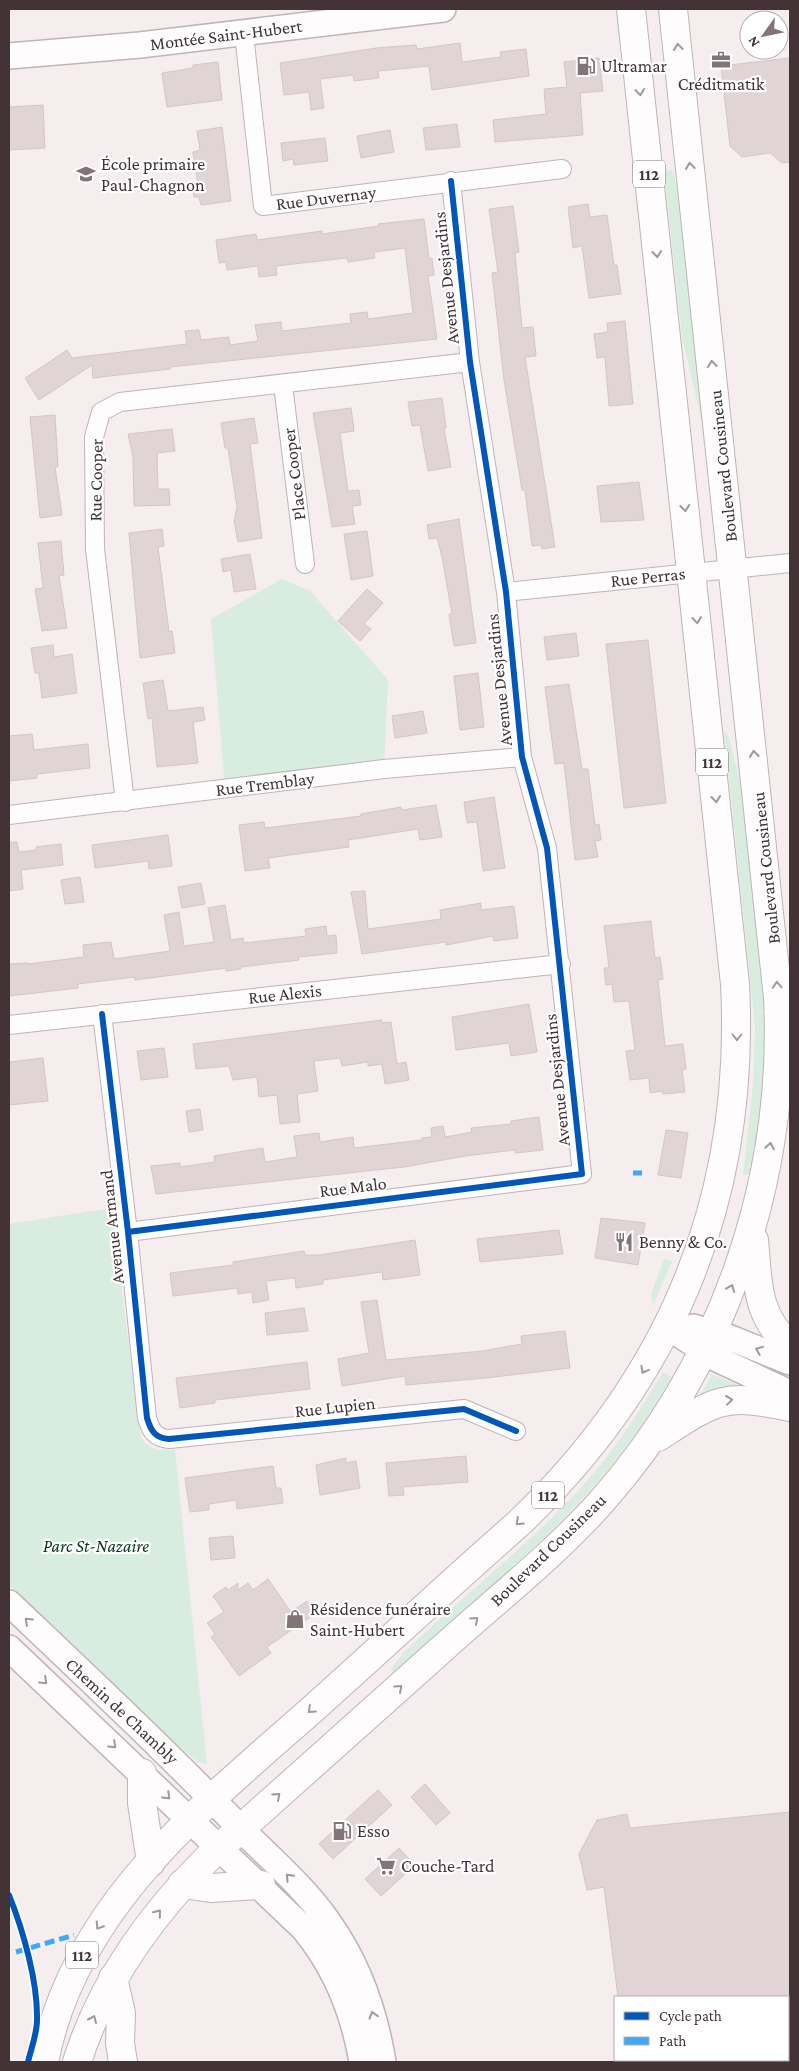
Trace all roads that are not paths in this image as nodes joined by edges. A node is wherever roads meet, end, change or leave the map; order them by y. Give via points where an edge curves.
1 (443, 9) edge
2 (631, 9) edge
3 (673, 9) edge
4 (244, 34) junction
5 (9, 56) edge
6 (562, 169) dead end
7 (451, 181) junction
8 (470, 362) junction
9 (284, 385) junction
10 (790, 563) edge
11 (305, 564) dead end
12 (734, 569) junction
13 (692, 572) junction
14 (506, 592) junction
15 (522, 757) junction
16 (125, 802) junction
17 (9, 815) edge
18 (561, 964) junction
19 (102, 1014) junction
20 (9, 1025) edge
21 (582, 1174) joint
22 (753, 1223) junction
23 (128, 1232) junction
24 (669, 1324) junction
25 (708, 1341) junction
26 (790, 1346) edge
27 (790, 1362) edge
28 (790, 1393) edge
29 (790, 1407) edge
30 (516, 1431) dead end
31 (154, 1434) joint
32 (648, 1443) junction
33 (9, 1603) edge
34 (9, 1648) edge
35 (142, 1773) junction
36 (212, 1798) junction
37 (191, 1820) junction
38 (241, 1829) junction
39 (220, 1847) junction
40 (150, 1862) junction
41 (182, 1884) junction
42 (261, 1885) junction
43 (113, 1978) junction
44 (44, 2062) edge
45 (77, 2062) edge
46 (123, 2062) edge
47 (362, 2062) edge
48 (383, 2062) edge

1 - 4 street, Montée Saint-Hubert
2 -> 13 main road, 112
12 -> 3 main road, Boulevard Cousineau / 112
4 - 5 street, Montée Saint-Hubert
4 - 7 street, Rue Duvernay via 263,206
6 - 7 street, Rue Duvernay
7 - 8 street, Avenue Desjardins
8 - 9 street, Rue Cooper
8 - 14 street, Avenue Desjardins
9 - 11 street, Place Cooper
9 - 16 street, Rue Cooper via 120,402 101,412 94,437 95,549
10 - 12 street, Rue Perras
12 - 13 street, Rue Perras
22 -> 12 main road, Boulevard Cousineau / 112 via 769,1151 780,1035 775,958
13 - 14 street, Rue Perras
13 -> 24 main road, 112 via 735,984 736,1052 728,1140 721,1176 699,1252
14 - 15 street, Avenue Desjardins
15 - 16 street, Rue Tremblay via 384,769
15 - 18 street, Avenue Desjardins via 547,848
16 - 17 street, Rue Tremblay
18 - 19 street, Rue Alexis
18 - 21 street, Avenue Desjardins
19 - 20 street, Rue Alexis
19 - 23 street, Avenue Armand
21 - 23 street, Rue Malo
25 -> 22 main road, Boulevard Cousineau / 112 via 738,1270
22 - 26 main road via 760,1298 771,1323
23 - 31 street, Avenue Armand via 147,1418
24 - 25 street
24 -> 36 main road, 112 via 622,1404 552,1491
27 -> 25 street
25 - 28 street via 717,1359
25 - 32 main road, Boulevard Cousineau / 112 via 682,1391
32 -> 29 main road via 722,1400 746,1399
30 - 31 street, Rue Lupien via 464,1409 170,1439
38 -> 32 main road, Boulevard Cousineau / 112 via 574,1530 602,1501
36 -> 33 street, Chemin de Chambly
34 -> 35 street, Chemin de Chambly
35 -> 37 street, Chemin de Chambly
35 - 40 main road via 142,1803
36 - 37 main road, 112
36 - 38 street, Chemin de Chambly
37 - 39 street, Chemin de Chambly
37 - 40 main road, 112
38 - 39 main road, 112
48 -> 38 street, Chemin de Chambly via 378,2031 365,1992 334,1930 312,1902
39 - 41 main road, 112
39 - 42 street, Chemin de Chambly
40 -> 44 main road, 112 via 109,1912 81,1956 54,2022
41 - 42 main road via 211,1888
43 -> 41 main road via 148,1925
42 - 47 street, Chemin de Chambly via 325,1957 349,2010
45 -> 43 main road via 93,2018
43 - 46 main road via 121,2013

